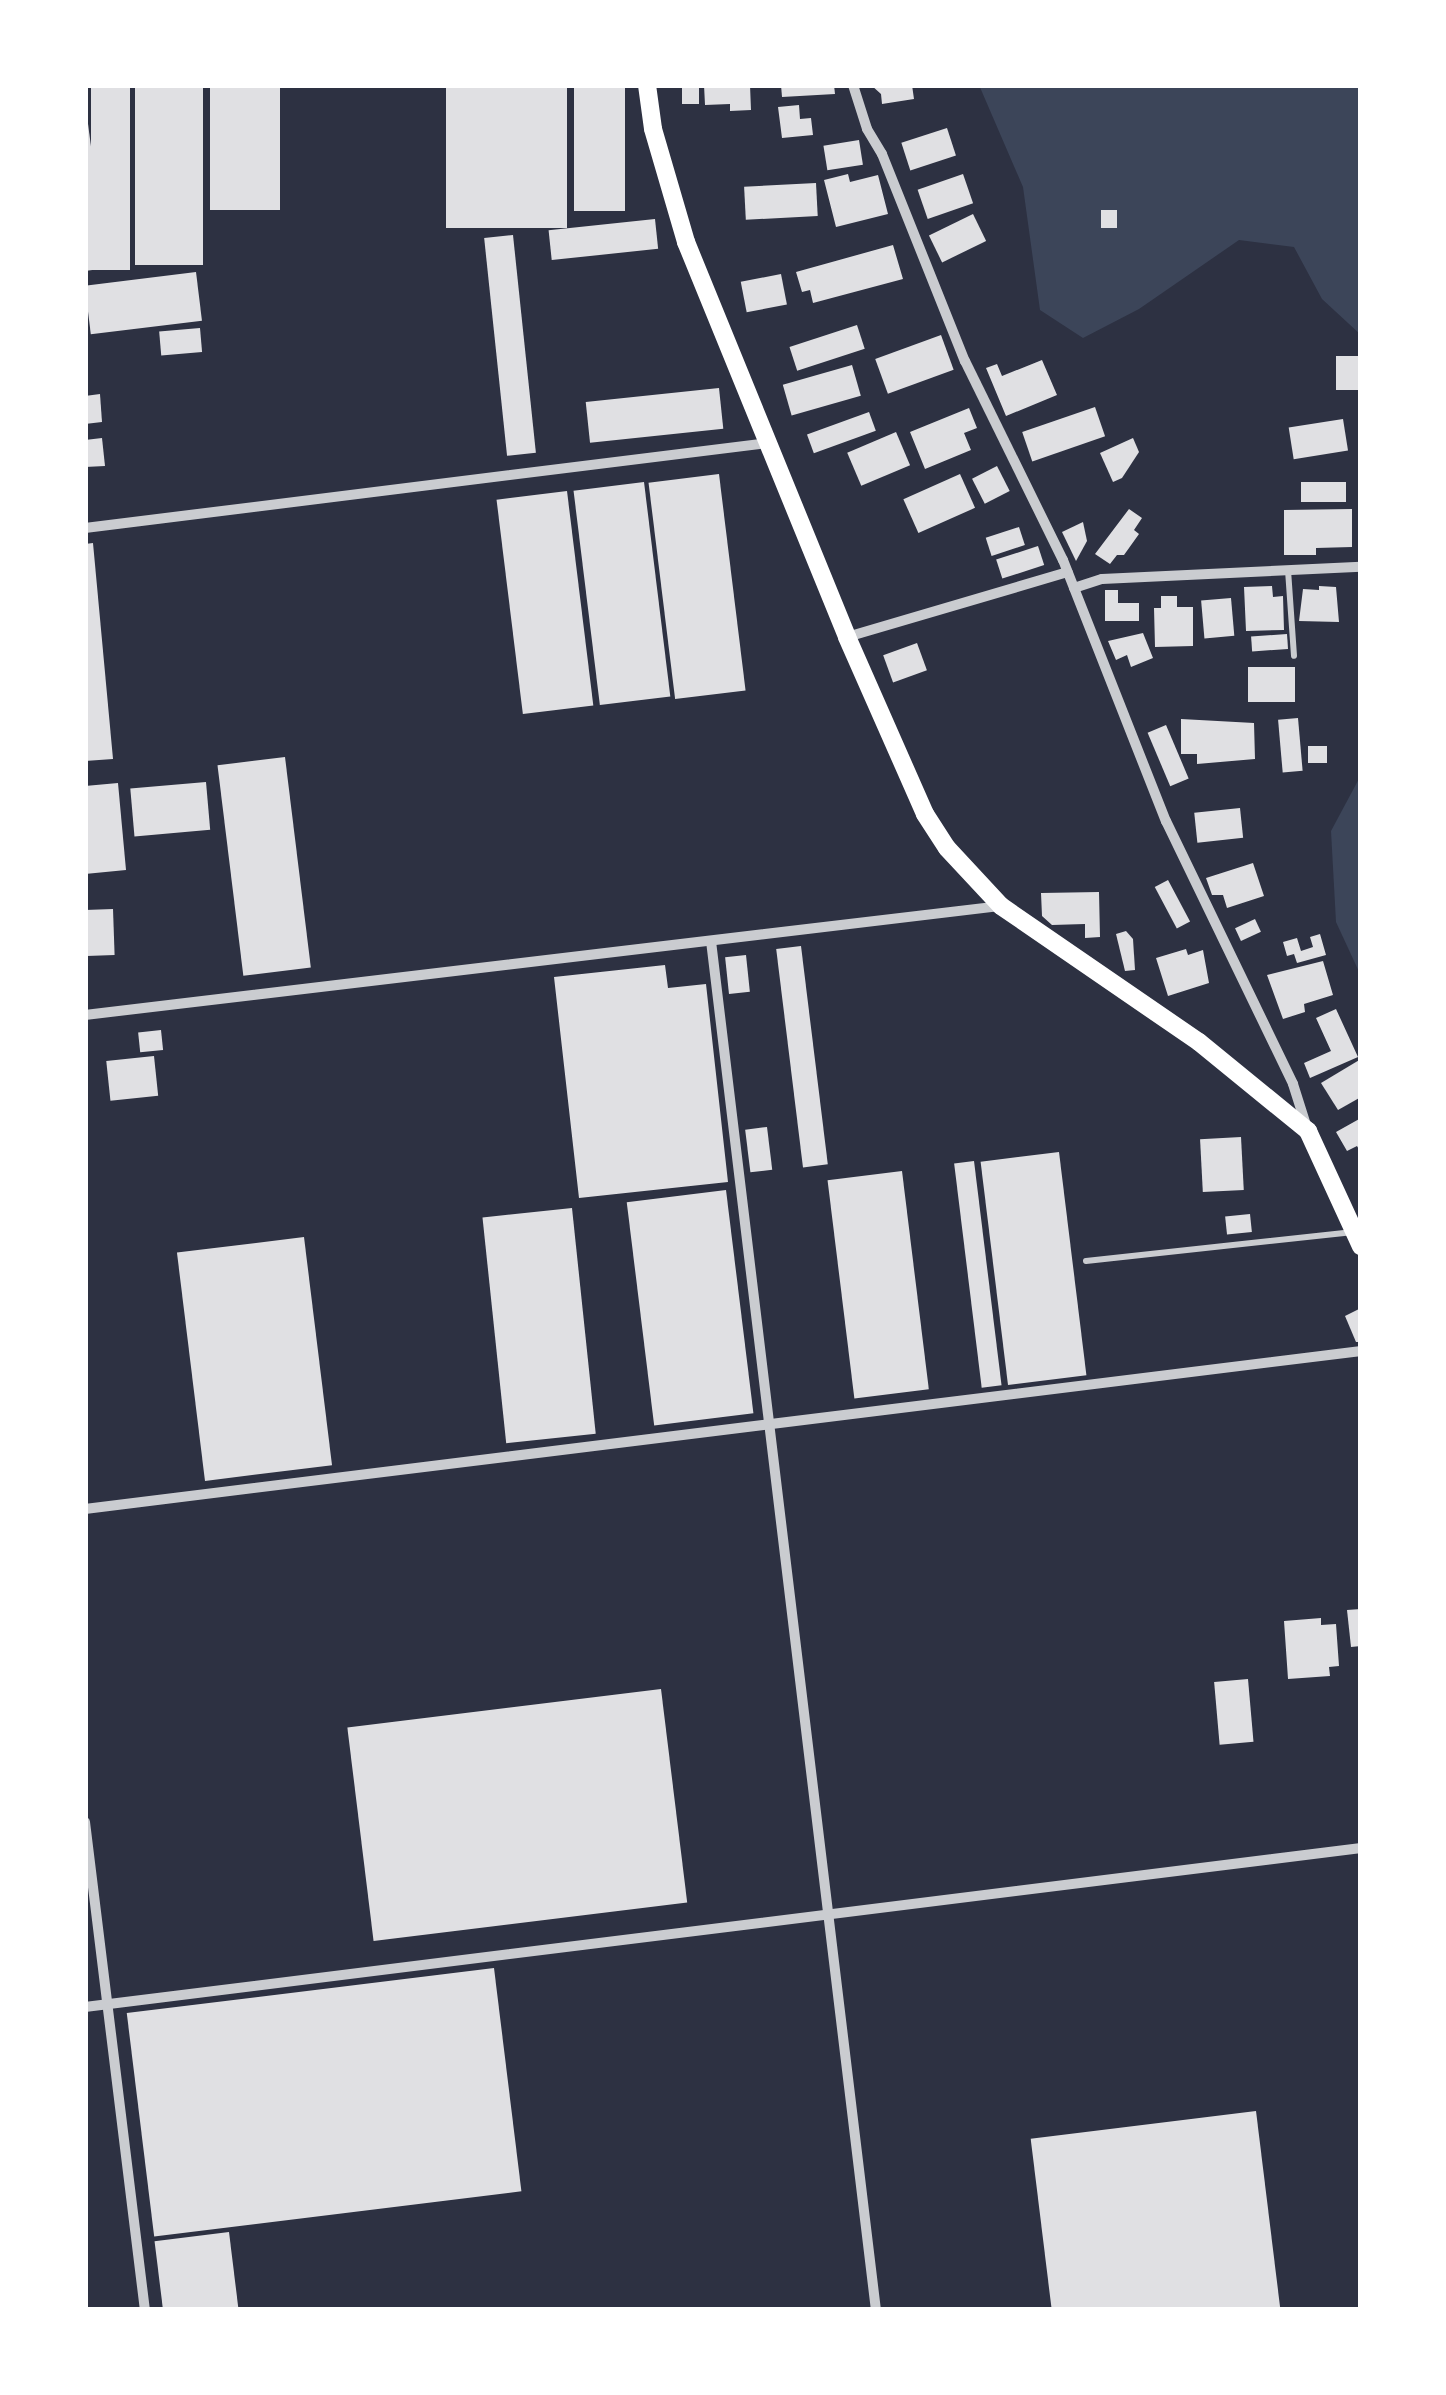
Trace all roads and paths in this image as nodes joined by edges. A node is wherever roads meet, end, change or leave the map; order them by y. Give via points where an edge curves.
1 (647, 85) edge
2 (853, 85) edge
3 (767, 443) junction
4 (85, 528) edge
5 (1361, 566) edge
6 (1288, 569) junction
7 (1068, 572) junction
8 (1074, 588) junction
9 (847, 638) junction
10 (1294, 656) dead end
11 (1001, 906) junction
12 (711, 941) junction
13 (85, 1015) edge
14 (1308, 1131) junction
15 (1358, 1239) edge
16 (1086, 1262) dead end
17 (1361, 1351) edge
18 (767, 1424) junction
19 (85, 1509) edge
20 (85, 1822) edge
21 (1361, 1848) edge
22 (828, 1914) junction
23 (108, 2004) junction
24 (85, 2007) edge
25 (145, 2310) edge
26 (876, 2310) edge

1 - 3 main road via 670,197
2 - 7 street via 965,361
3 - 4 street
3 - 9 main road
5 - 6 street
6 - 8 street via 1102,579
6 - 10 lane
7 - 8 street
7 - 9 street
8 - 14 street via 1166,821 1293,1084
9 - 11 main road via 925,814
11 - 12 street
11 - 14 main road via 1199,1042
12 - 13 street
12 - 18 street
14 - 15 main road
15 - 16 lane
17 - 18 street
18 - 19 street
18 - 22 street
20 - 23 street
21 - 22 street
22 - 23 street
22 - 26 street
23 - 24 street
23 - 25 street

